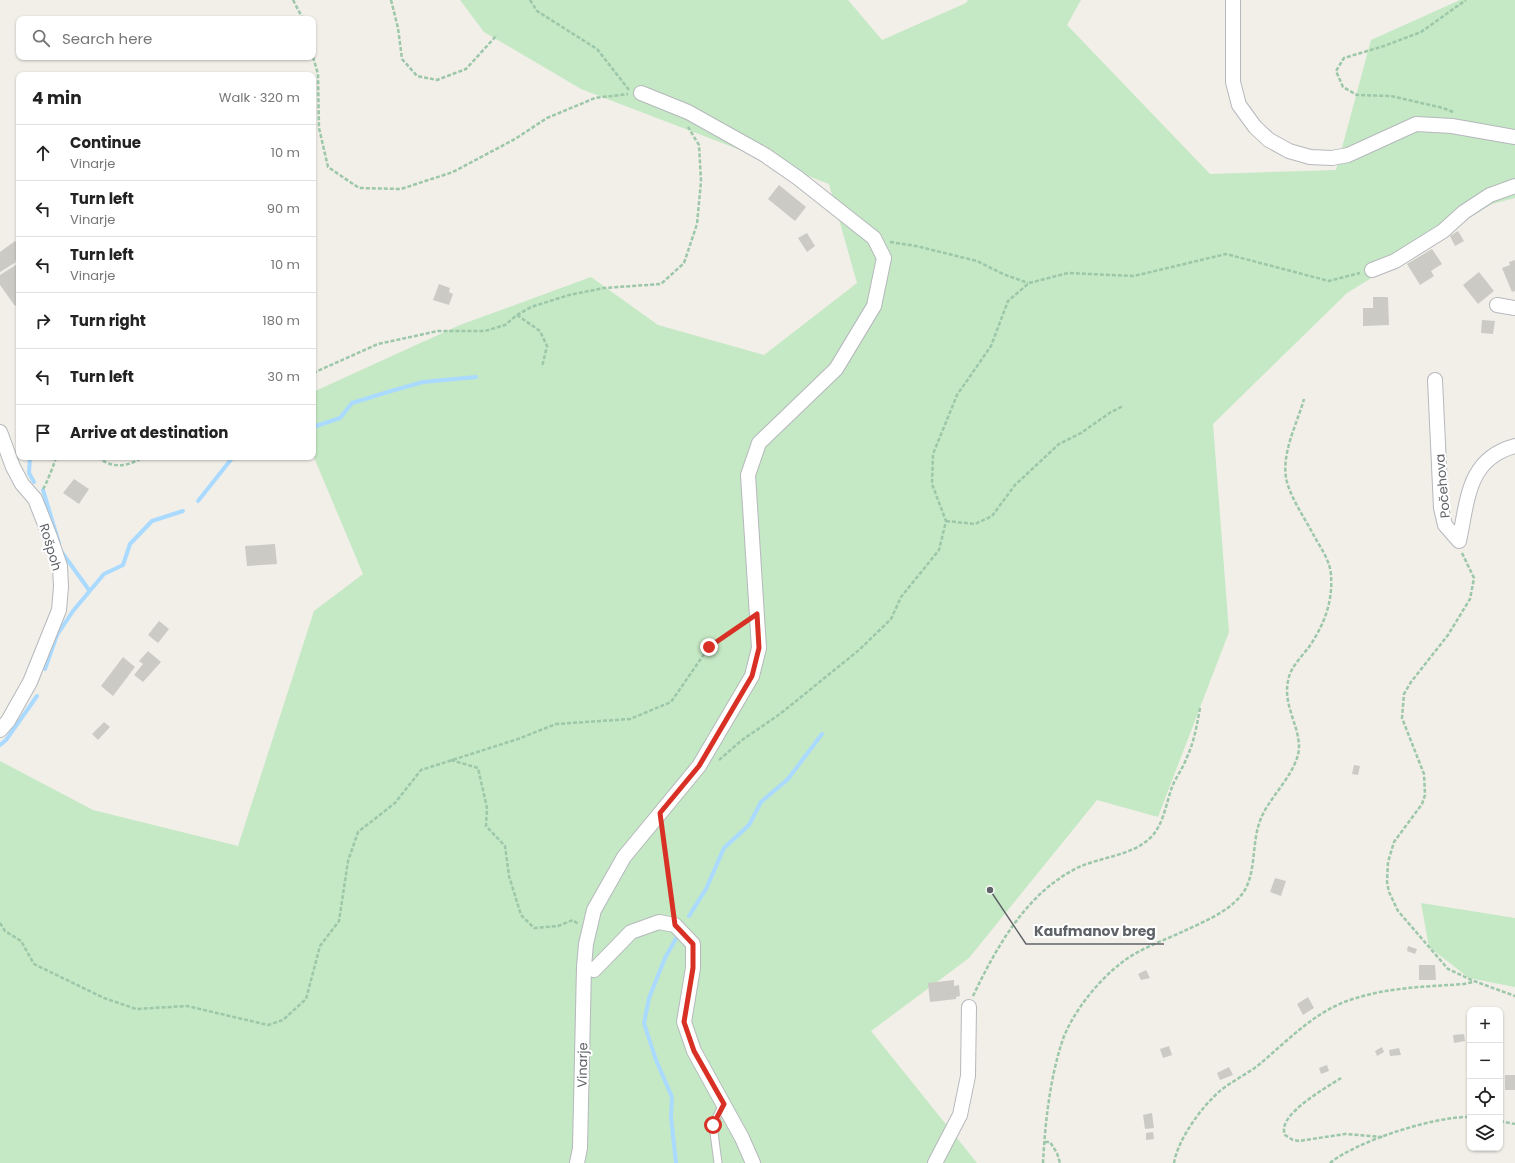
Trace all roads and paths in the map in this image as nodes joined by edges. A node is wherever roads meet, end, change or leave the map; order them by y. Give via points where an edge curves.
1 (293, 0) edge
2 (391, 0) edge
3 (530, 0) edge
4 (1233, 0) edge
5 (1466, 0) edge
6 (301, 16) edge
7 (497, 35) dead end
8 (314, 60) edge
9 (637, 93) junction
10 (1456, 114) dead end
11 (687, 127) dead end
12 (1515, 137) edge
13 (1515, 186) edge
14 (874, 238) junction
15 (1372, 270) joint
16 (1029, 283) junction
17 (1497, 305) dead end
18 (1515, 308) edge
19 (517, 315) junction
20 (542, 367) dead end
21 (316, 372) edge
22 (1435, 380) dead end
23 (1304, 399) dead end
24 (1123, 406) dead end
25 (0, 432) edge
26 (1515, 446) edge
27 (56, 460) edge
28 (102, 460) edge
29 (139, 460) edge
30 (35, 499) junction
31 (946, 521) junction
32 (1459, 541) junction
33 (757, 614) junction
34 (1200, 708) dead end
35 (0, 730) edge
36 (451, 760) junction
37 (699, 766) junction
38 (660, 813) junction
39 (0, 923) edge
40 (675, 925) junction
41 (586, 944) junction
42 (584, 967) junction
43 (1474, 981) junction
44 (1515, 996) edge
45 (969, 1008) joint
46 (1341, 1078) dead end
47 (724, 1104) junction
48 (1467, 1117) edge
49 (1503, 1122) edge
50 (1515, 1124) edge
51 (1383, 1137) junction
52 (1045, 1142) junction
53 (577, 1163) edge
54 (718, 1163) edge
55 (753, 1163) edge
56 (936, 1163) edge
57 (1043, 1163) edge
58 (1060, 1163) edge
59 (1174, 1163) edge
60 (1330, 1163) edge

1 - 6 path
2 - 7 path via 402,59 416,76 437,80 466,69
3 - 9 path via 537,11 597,49
4 - 12 street via 1233,82 1239,105 1255,127 1269,140 1289,151 1310,157 1348,155 1416,124 1452,126
5 - 10 path via 1422,32 1344,58 1336,71 1343,87 1357,95 1391,96 1443,108
8 - 9 path via 318,74 319,128 328,167 359,188 401,189 453,172 554,115 594,98
9 - 14 street via 688,112 765,155
11 - 19 path via 699,146 701,181 697,224 684,263 661,284 604,288 568,295 531,307
13 - 15 street via 1490,195 1464,212 1443,231 1395,261
14 - 16 path via 977,261
14 - 33 street, Vinarje via 884,258 874,306 836,369 759,443 748,475
15 - 16 path via 1329,281 1226,254 1134,276 1068,274
16 - 31 path via 1008,301 991,346 957,395 933,454 932,484
17 - 18 street
19 - 20 path via 540,331 547,346
19 - 21 path via 506,325 485,331 438,331 378,344
22 - 32 street, Počehova via 1441,508 1445,525
23 - 52 path via 1286,456 1287,479 1298,506 1329,564 1331,589 1329,606 1318,633 1293,669 1288,681 1288,700 1298,742 1298,755 1258,824 1250,877 1241,895 1225,910 1120,963 1073,1018 1063,1039 1058,1060
24 - 31 path via 1059,444 1015,485 992,516 975,524
25 - 30 street, Rošpoh via 13,467 22,484
26 - 32 street, Počehova via 1490,457 1474,478
27 - 30 path via 45,486
28 - 29 path via 115,466
30 - 35 street, Rošpoh via 60,566 59,610 30,682 15,710
31 - 37 path via 939,550 900,597 891,619 859,650 780,714 742,740 719,760
32 - 43 path via 1471,569 1474,586 1460,616 1404,694 1402,718 1424,774 1425,795 1422,804 1394,842 1388,862 1387,882 1398,911 1421,940 1448,969
33 - 36 path via 709,647 671,702 630,719 556,724 518,740
33 - 37 street, Vinarje via 759,648 752,676
34 - 45 path via 1188,757 1150,839 1129,851 1079,868 1052,884 1039,896 1012,926 984,974
36 - 39 path via 421,770 395,802 358,832 348,861 339,921 320,946 306,999 283,1020 268,1025 187,1006 136,1009 104,998 34,964 21,941 5,931
36 - 41 path via 478,768 487,808 486,826 505,846 509,876 521,915 534,928 558,926 573,920 583,928
37 - 38 street, Vinarje
38 - 40 path
38 - 41 street, Vinarje via 620,864 594,910
40 - 42 street via 659,922 631,932 594,970
40 - 47 street via 693,944 693,968 684,1022 694,1051
41 - 42 street, Vinarje
42 - 53 street, Vinarje via 580,1148
43 - 44 path
43 - 59 path via 1464,984 1388,989 1349,1000 1330,1009 1296,1032 1211,1100 1184,1138
45 - 56 street via 968,1076 960,1115
46 - 51 path via 1292,1113 1285,1123 1285,1135 1299,1141 1345,1134
47 - 54 lane via 713,1125
47 - 55 street
48 - 51 path via 1433,1122
49 - 50 path
51 - 60 path
52 - 57 path
52 - 58 path via 1054,1145

